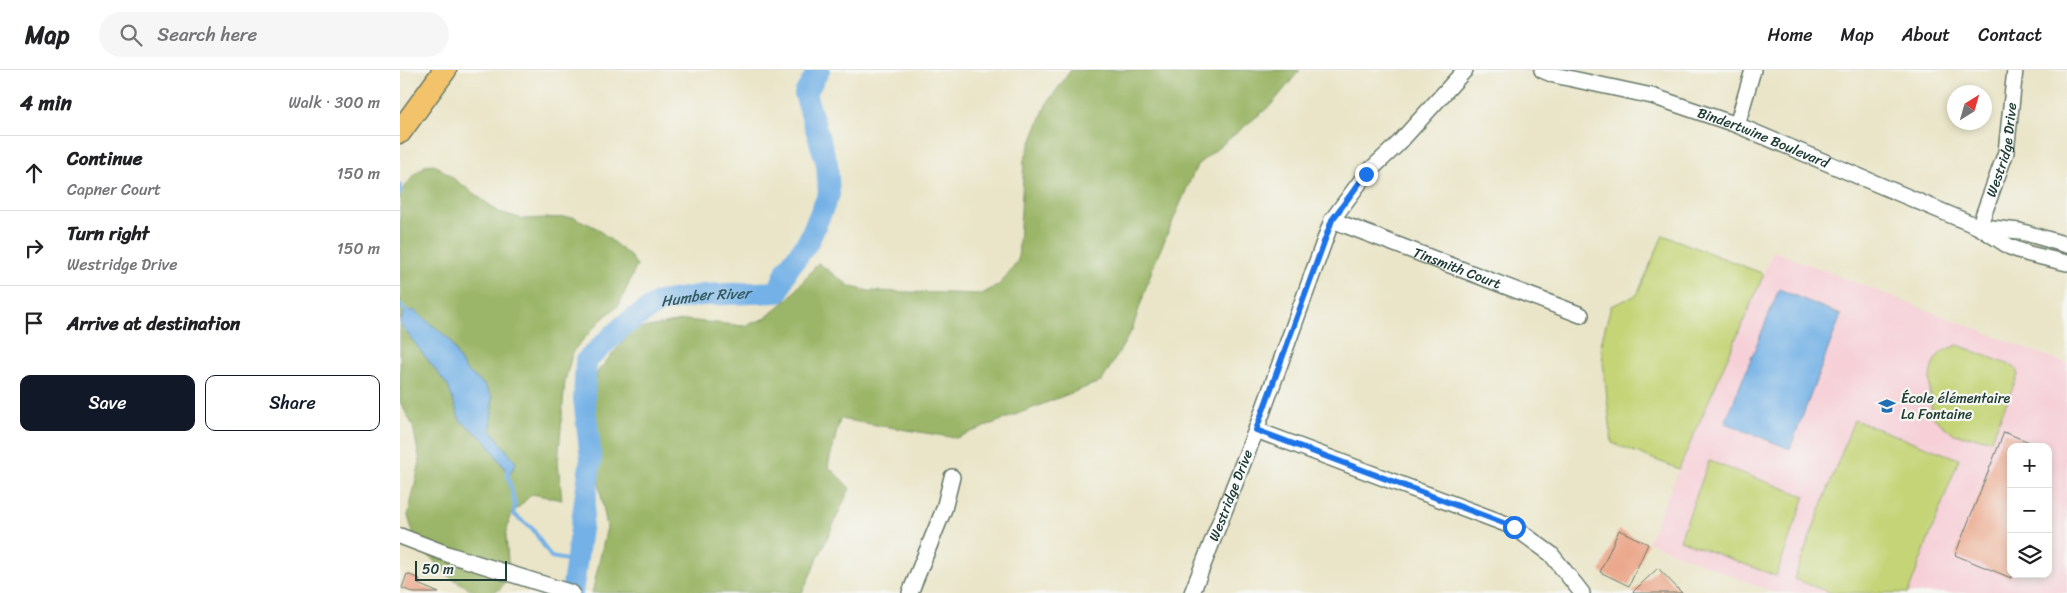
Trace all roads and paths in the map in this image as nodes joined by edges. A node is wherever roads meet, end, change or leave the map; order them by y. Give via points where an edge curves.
1 (445, 70) edge
2 (1465, 70) edge
3 (1542, 70) edge
4 (1753, 70) edge
5 (2015, 70) edge
6 (1737, 125) junction
7 (400, 132) edge
8 (1332, 220) junction
9 (1979, 227) junction
10 (2067, 245) edge
11 (2067, 263) edge
12 (1581, 316) dead end
13 (1256, 430) junction
14 (952, 477) dead end
15 (400, 536) edge
16 (572, 593) edge
17 (910, 593) edge
18 (1192, 593) edge
19 (1582, 593) edge

1 - 7 main road
2 - 8 street, Westridge Drive via 1366,174
3 - 6 street, Bindertwine Boulevard via 1652,96
4 - 6 street
5 - 9 street, Westridge Drive via 2006,152
6 - 9 street, Bindertwine Boulevard
8 - 12 street, Tinsmith Court
8 - 13 street, Westridge Drive
9 - 10 street, Bindertwine Boulevard via 2020,231
9 - 11 street, Bindertwine Boulevard via 2010,247
13 - 18 street, Westridge Drive
13 - 19 street via 1514,527 1551,554
14 - 17 street via 944,509
15 - 16 street

